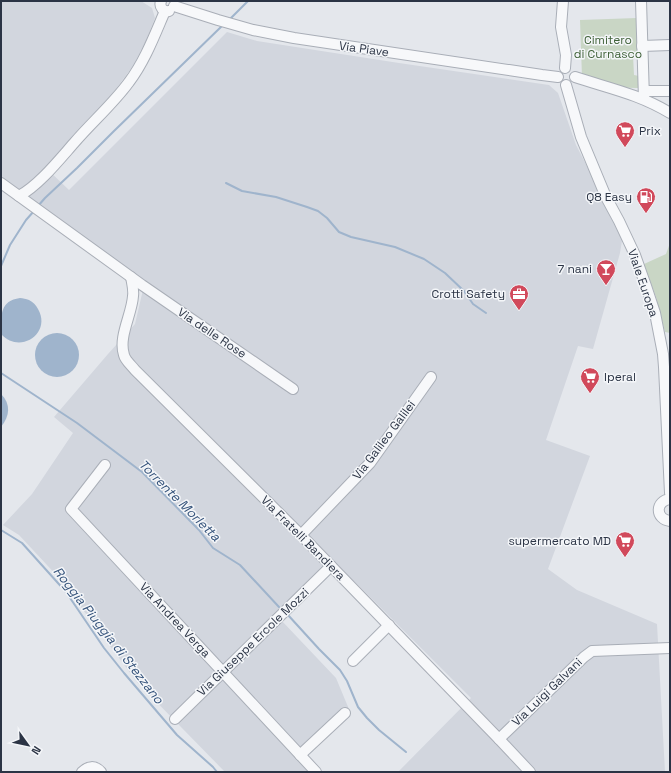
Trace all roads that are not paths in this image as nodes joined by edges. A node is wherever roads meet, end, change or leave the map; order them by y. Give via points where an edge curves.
1 (563, 1) edge
2 (641, 1) edge
3 (164, 4) edge
4 (670, 45) edge
5 (642, 46) junction
6 (565, 68) junction
7 (558, 76) junction
8 (574, 77) junction
9 (566, 85) junction
10 (670, 91) edge
11 (644, 95) junction
12 (670, 113) edge
13 (1, 183) edge
14 (23, 199) junction
15 (132, 282) junction
16 (431, 377) dead end
17 (293, 389) dead end
18 (105, 465) dead end
19 (670, 493) edge
20 (670, 498) edge
21 (670, 521) edge
22 (301, 535) junction
23 (331, 566) junction
24 (389, 625) junction
25 (670, 648) edge
26 (353, 661) dead end
27 (223, 672) junction
28 (345, 713) dead end
29 (175, 719) dead end
30 (499, 739) junction
31 (300, 755) junction
32 (527, 771) edge
33 (82, 772) edge
34 (101, 772) edge
35 (316, 772) edge

1 - 6 street via 561,27 566,54
2 - 5 street
3 - 7 street, Via Piave via 253,30 300,39
3 - 14 street via 141,62 130,81
4 - 5 street
5 - 11 street
6 - 7 street
6 - 8 street via 572,70
7 - 9 street, Viale Europa via 560,82
8 - 9 street via 573,82
8 - 11 street via 630,94
9 - 19 street, Viale Europa via 581,137 606,197 635,255 655,313 663,354
10 - 11 street
11 - 12 street
13 - 14 street, Via delle Rose
14 - 15 street, Via delle Rose
15 - 17 street, Via delle Rose
15 - 22 street, Via Fratelli Bandiera via 133,295 124,337 125,358
16 - 22 street, Via Galileo Galilei via 370,464
18 - 27 street, Via Andrea Verga via 71,509
20 - 21 street via 664,500 659,509 663,519
22 - 23 street, Via Fratelli Bandiera
23 - 24 street, Via Fratelli Bandiera
23 - 27 street, Via Giuseppe Ercole Mozzi
24 - 26 street
24 - 30 street, Via Fratelli Bandiera
25 - 30 street, Via Luigi Galvani via 592,651
27 - 29 street, Via Giuseppe Ercole Mozzi
27 - 31 street, Via Andrea Verga
28 - 31 street
30 - 32 street, Via Fratelli Bandiera
31 - 35 street, Via Andrea Verga
33 - 34 street via 95,767

